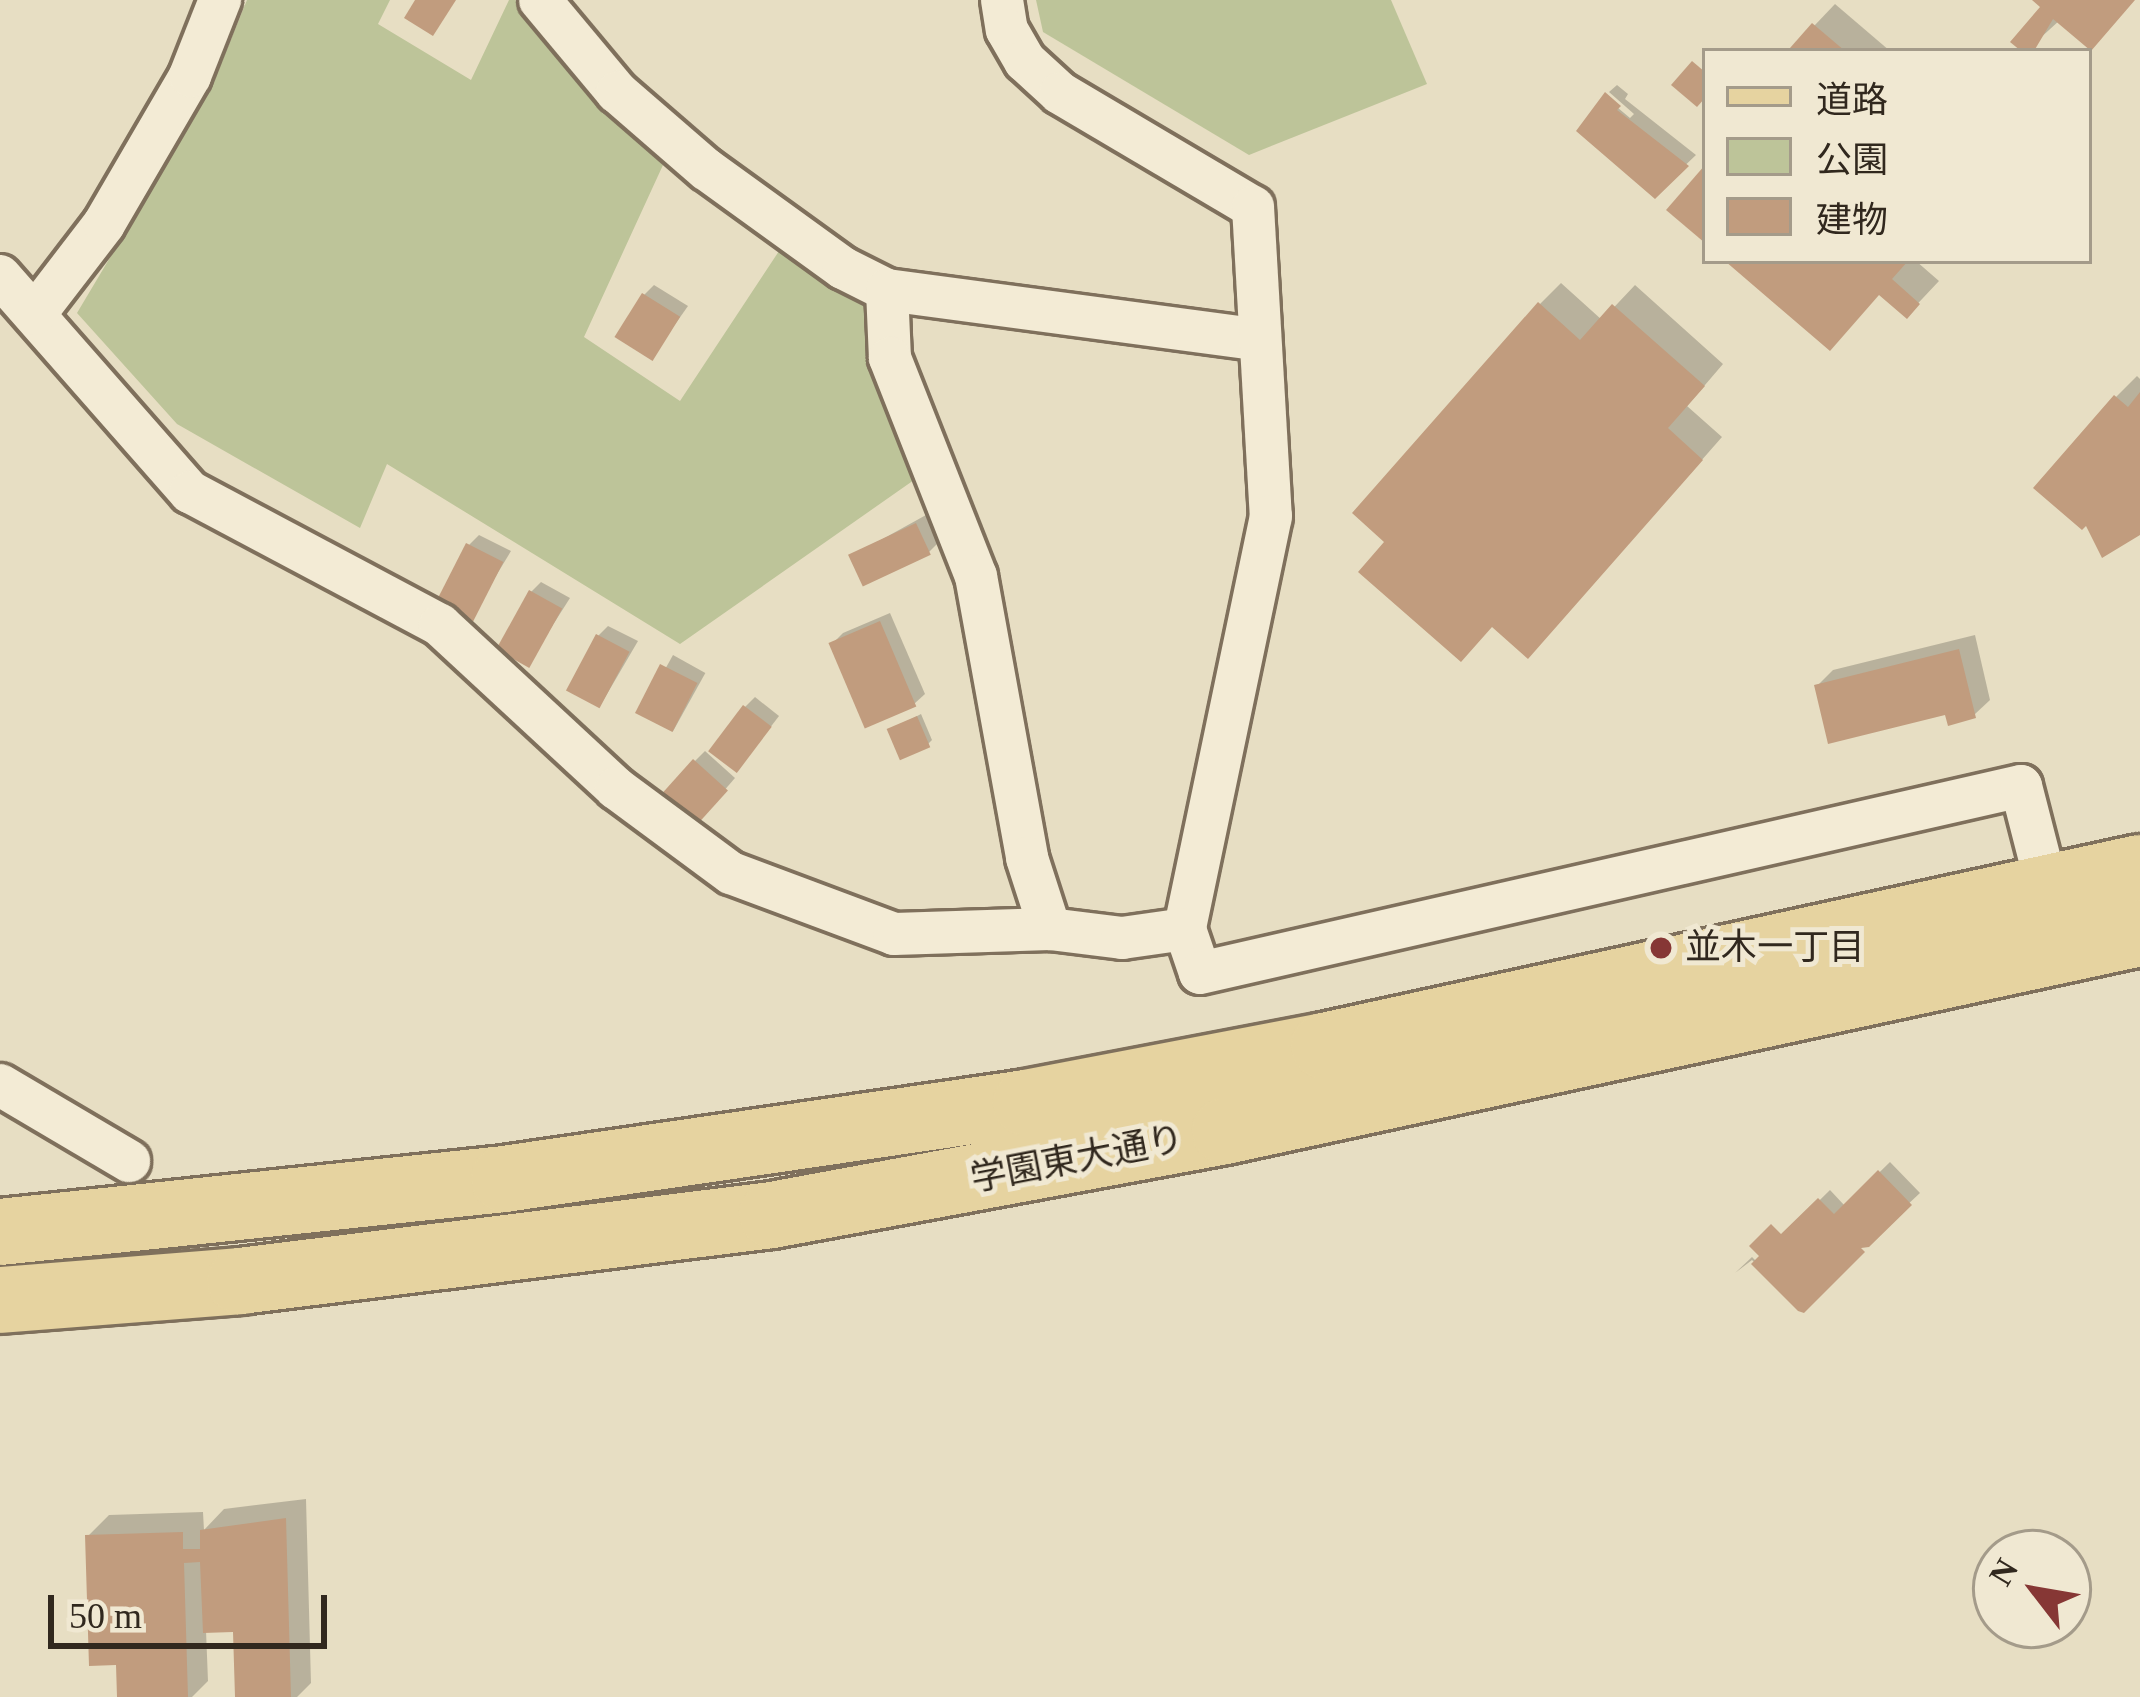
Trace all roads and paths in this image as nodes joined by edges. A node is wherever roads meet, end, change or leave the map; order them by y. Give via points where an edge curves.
1 (220, 0) edge
2 (540, 0) edge
3 (1002, 0) edge
4 (0, 277) edge
5 (887, 290) junction
6 (35, 314) junction
7 (1260, 340) junction
8 (2140, 868) edge
9 (2047, 889) junction
10 (1049, 928) junction
11 (1185, 929) junction
12 (2140, 933) edge
13 (2064, 951) junction
14 (0, 1085) edge
15 (129, 1161) dead end
16 (0, 1232) edge
17 (0, 1300) edge

1 - 6 street via 190,76 104,224
2 - 5 street via 617,92 706,169 843,268
3 - 7 street via 1025,61 1060,92 1253,207
4 - 6 street
5 - 7 street
5 - 10 street via 890,358 976,576 1027,858
6 - 10 street via 190,492 440,625 616,788 730,873 895,934
7 - 11 street via 1271,516
8 - 9 main road, 学園東大通り
9 - 11 street via 2021,786 1200,973
9 - 13 street
9 - 16 main road, 学園東大通り via 1347,1042 1026,1103 504,1179
10 - 11 street via 1122,938
12 - 13 main road, 学園東大通り
13 - 17 main road, 学園東大通り via 1225,1131 772,1215 240,1281
14 - 15 street

